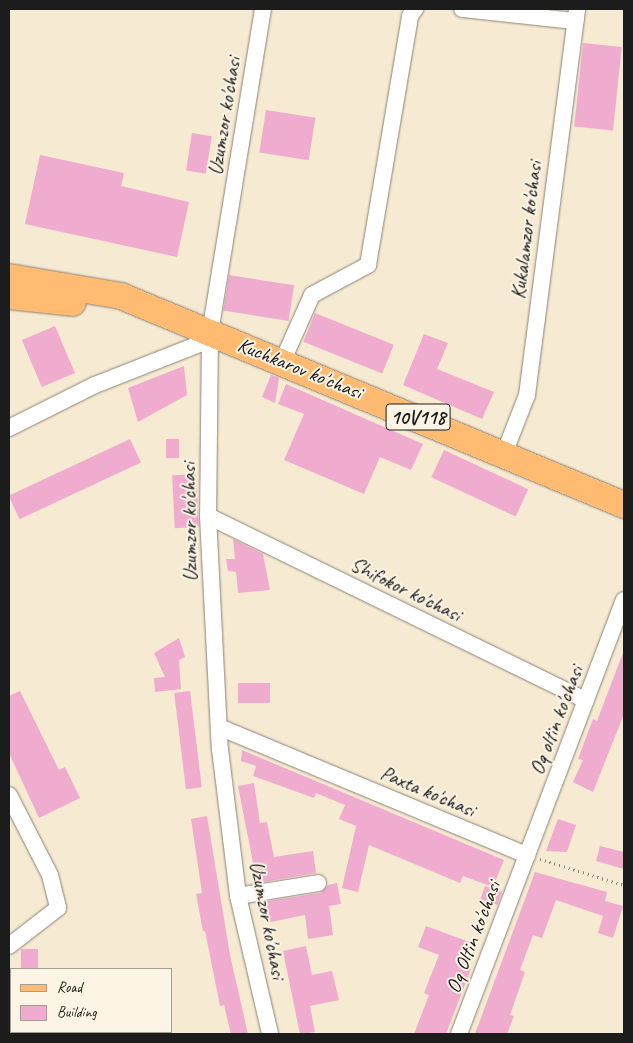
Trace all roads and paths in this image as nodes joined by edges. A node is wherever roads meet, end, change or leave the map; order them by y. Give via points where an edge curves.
1 (263, 9) edge
2 (415, 9) edge
3 (462, 9) edge
4 (576, 15) edge
5 (15, 287) edge
6 (210, 332) junction
7 (283, 360) junction
8 (10, 425) edge
9 (504, 454) junction
10 (624, 506) edge
11 (208, 516) junction
12 (624, 600) edge
13 (586, 700) junction
14 (219, 727) junction
15 (9, 795) edge
16 (527, 855) junction
17 (318, 883) dead end
18 (624, 885) edge
19 (238, 896) junction
20 (9, 951) edge
21 (270, 1034) edge
22 (459, 1034) edge

1 - 6 street, Uzumzor ko'chasi
2 - 7 street via 410,16 368,265 312,296
3 - 4 street
4 - 9 street, Kukalamzor ko'chasi via 527,395
5 - 6 main road, 10V118
6 - 7 main road, Kuchkarov ko'chasi / 10V118
6 - 8 street, Kuchkarov ko'chasi via 199,344 95,385
6 - 11 street, Uzumzor ko'chasi
7 - 9 main road, Kuchkarov ko'chasi / 10V118
9 - 10 main road, Kuchkarov ko'chasi / 10V118
11 - 13 street, Shifokor ko'chasi
11 - 14 street, Uzumzor ko'chasi
12 - 13 street, Oq oltin ko'chasi
13 - 16 street, Oq oltin ko'chasi
14 - 16 street, Paxta ko'chasi
14 - 19 street, Uzumzor ko'chasi
15 - 20 street via 50,875 58,908
16 - 18 path
16 - 22 street, Oq Oltin ko'chasi
17 - 19 street
19 - 21 street, Uzumzor ko'chasi

